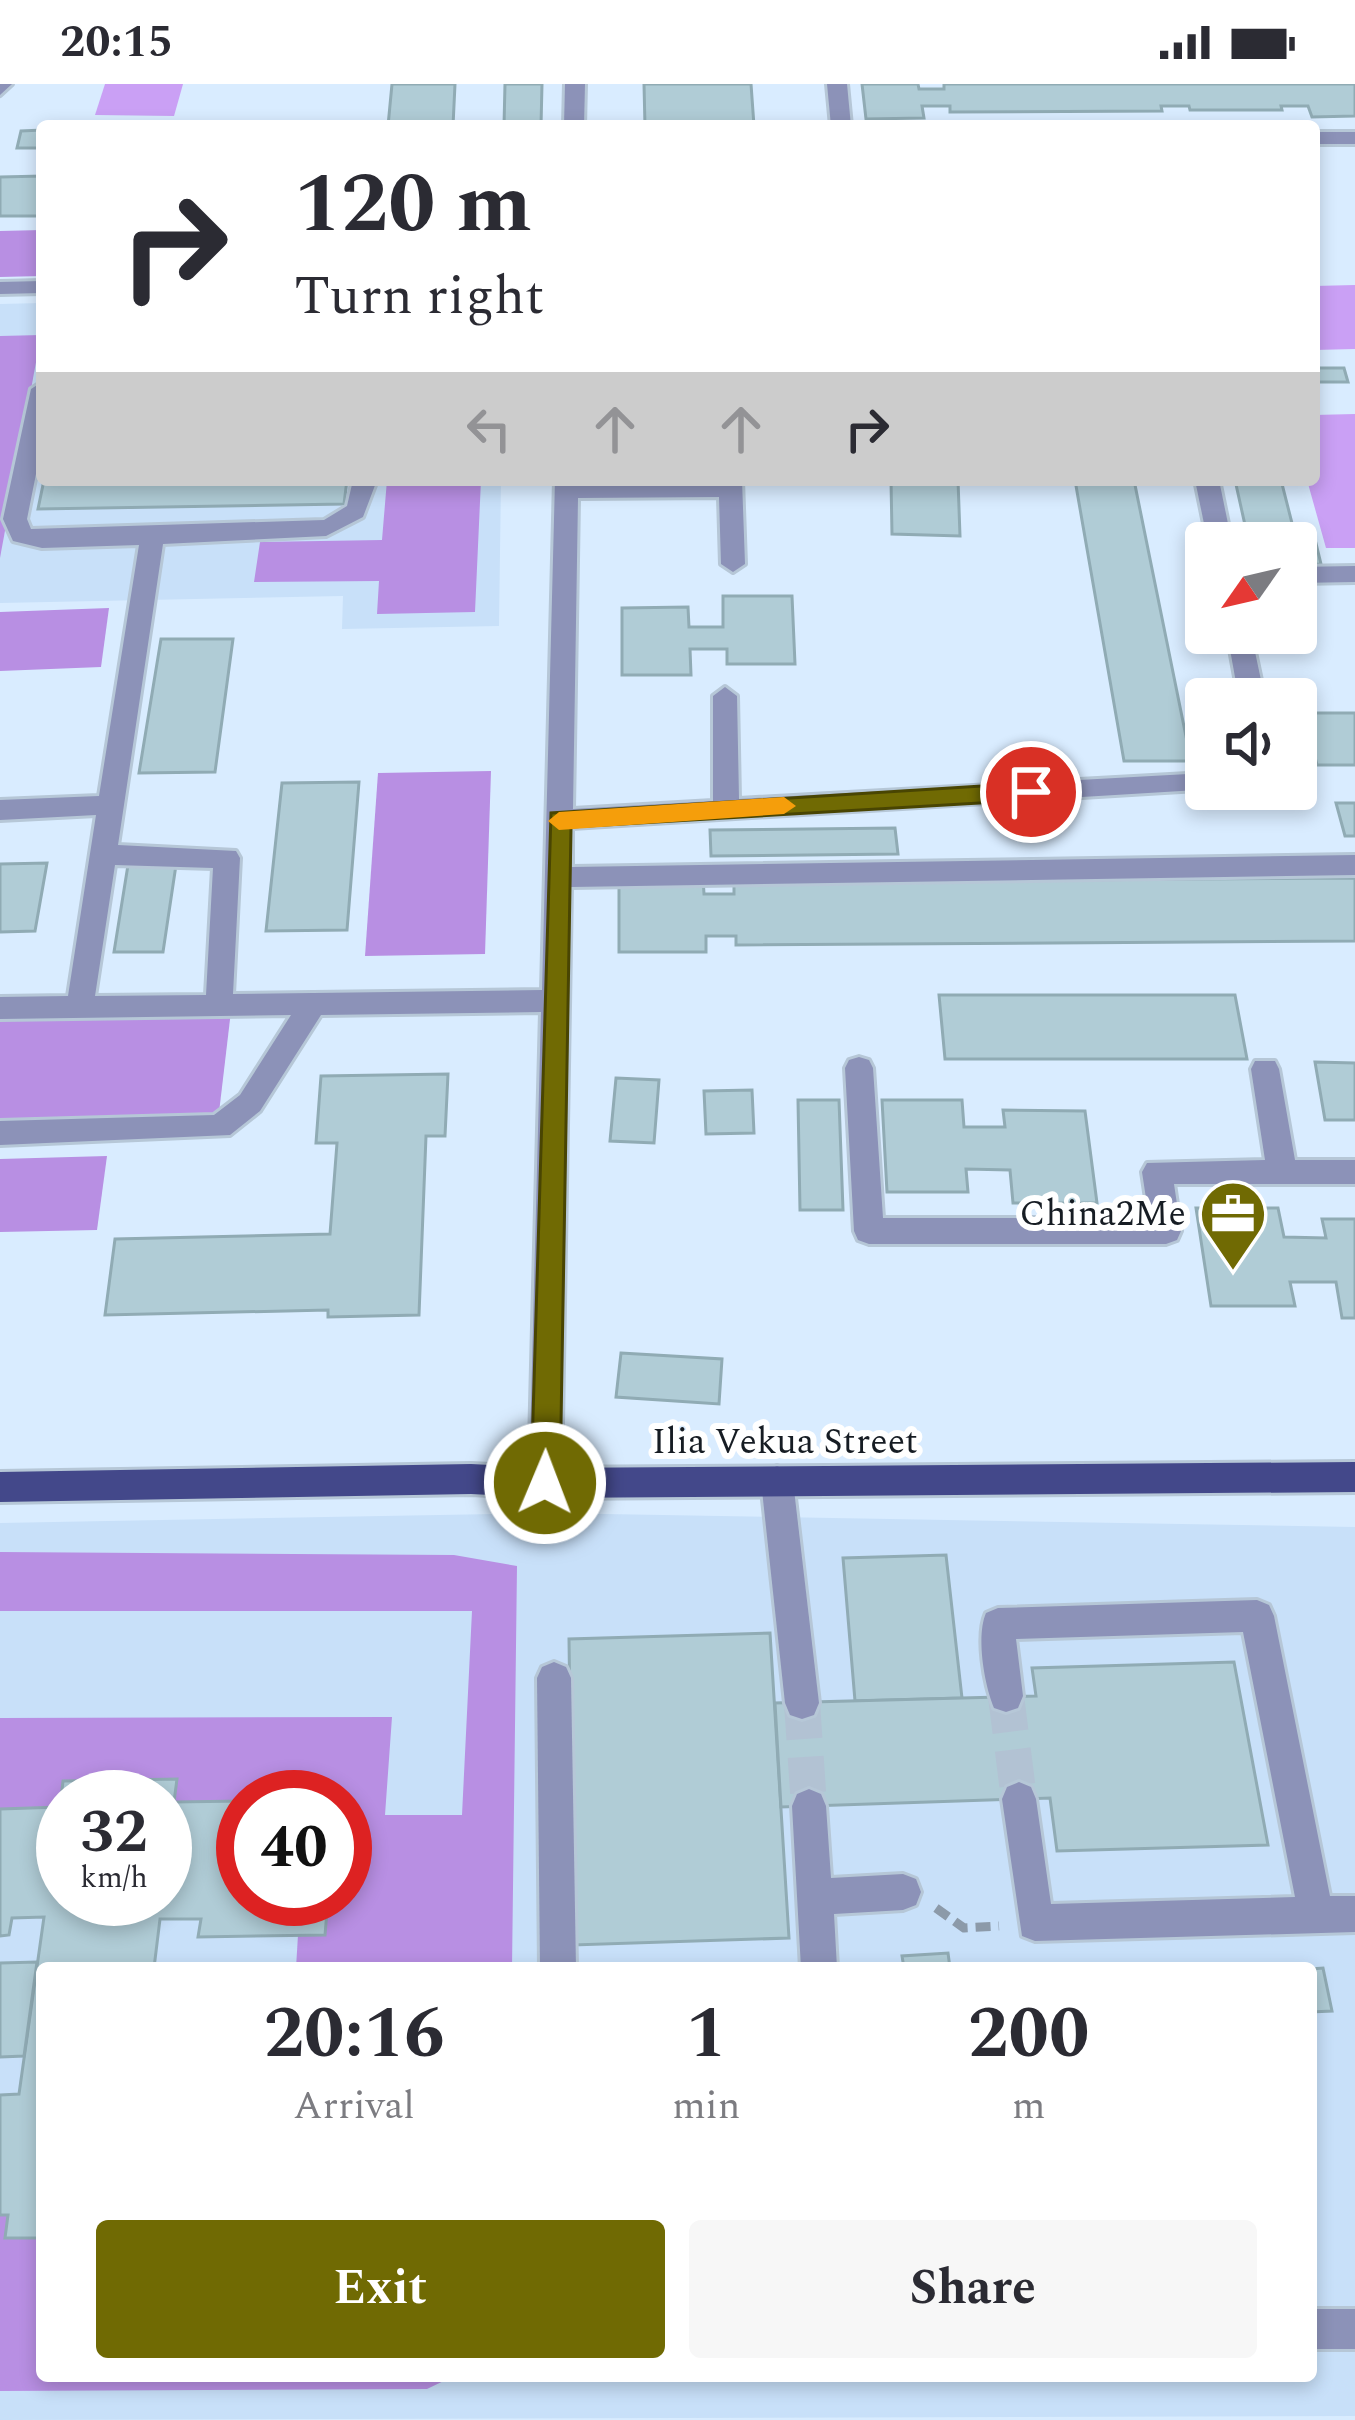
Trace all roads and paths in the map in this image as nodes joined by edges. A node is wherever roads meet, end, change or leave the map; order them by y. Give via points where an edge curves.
1 (575, 84) edge
2 (837, 84) edge
3 (574, 120) edge
4 (841, 120) edge
5 (1320, 138) edge
6 (1355, 138) edge
7 (36, 287) edge
8 (0, 288) edge
9 (36, 418) edge
10 (365, 486) edge
11 (567, 486) edge
12 (730, 486) edge
13 (1209, 486) edge
14 (1216, 522) edge
15 (152, 537) junction
16 (733, 564) dead end
17 (1355, 574) edge
18 (1317, 575) edge
19 (725, 696) dead end
20 (1185, 783) edge
21 (111, 805) junction
22 (726, 809) junction
23 (0, 810) edge
24 (560, 819) junction
25 (103, 855) junction
26 (1355, 865) edge
27 (559, 877) junction
28 (315, 1001) junction
29 (556, 1001) junction
30 (219, 1004) junction
31 (80, 1006) junction
32 (0, 1008) edge
33 (860, 1068) dead end
34 (1265, 1069) dead end
35 (0, 1133) edge
36 (1282, 1172) junction
37 (1355, 1172) edge
38 (1355, 1477) edge
39 (777, 1481) junction
40 (545, 1483) junction
41 (0, 1487) edge
42 (554, 1678) dead end
43 (1006, 1696) tunnel mouth
44 (802, 1703) tunnel mouth
45 (1019, 1799) tunnel mouth
46 (809, 1806) tunnel mouth
47 (903, 1892) joint
48 (814, 1898) junction
49 (1316, 1914) junction
50 (1355, 1914) edge
51 (1035, 1923) junction
52 (558, 1962) edge
53 (819, 1962) edge
54 (1317, 2329) edge
55 (1355, 2329) edge

1 - 3 street
2 - 4 street
5 - 6 street
7 - 8 street
9 - 15 street via 15,519 21,535
10 - 15 street via 351,519 326,528
11 - 24 street
12 - 16 street
13 - 14 street
15 - 21 street
17 - 18 street
19 - 22 street
20 - 22 street
21 - 23 street
21 - 25 street
22 - 24 street
24 - 27 street
25 - 30 street via 227,858
25 - 31 street
26 - 27 street
27 - 29 street
28 - 29 street
28 - 30 street
28 - 35 street via 250,1103 220,1127
29 - 40 street
30 - 31 street
31 - 32 street
33 - 36 street via 869,1231 1166,1231 1157,1172
34 - 36 street
36 - 37 street
38 - 39 main road, Ilia Vekua Street
39 - 40 main road, Ilia Vekua Street
39 - 44 street
40 - 41 main road, Ilia Vekua Street
42 - 52 street
43 - 49 street via 998,1624 1257,1616
45 - 51 street
46 - 48 street
47 - 48 street
47 - 51 path via 964,1928
48 - 53 street
49 - 50 street
49 - 51 street
54 - 55 street

